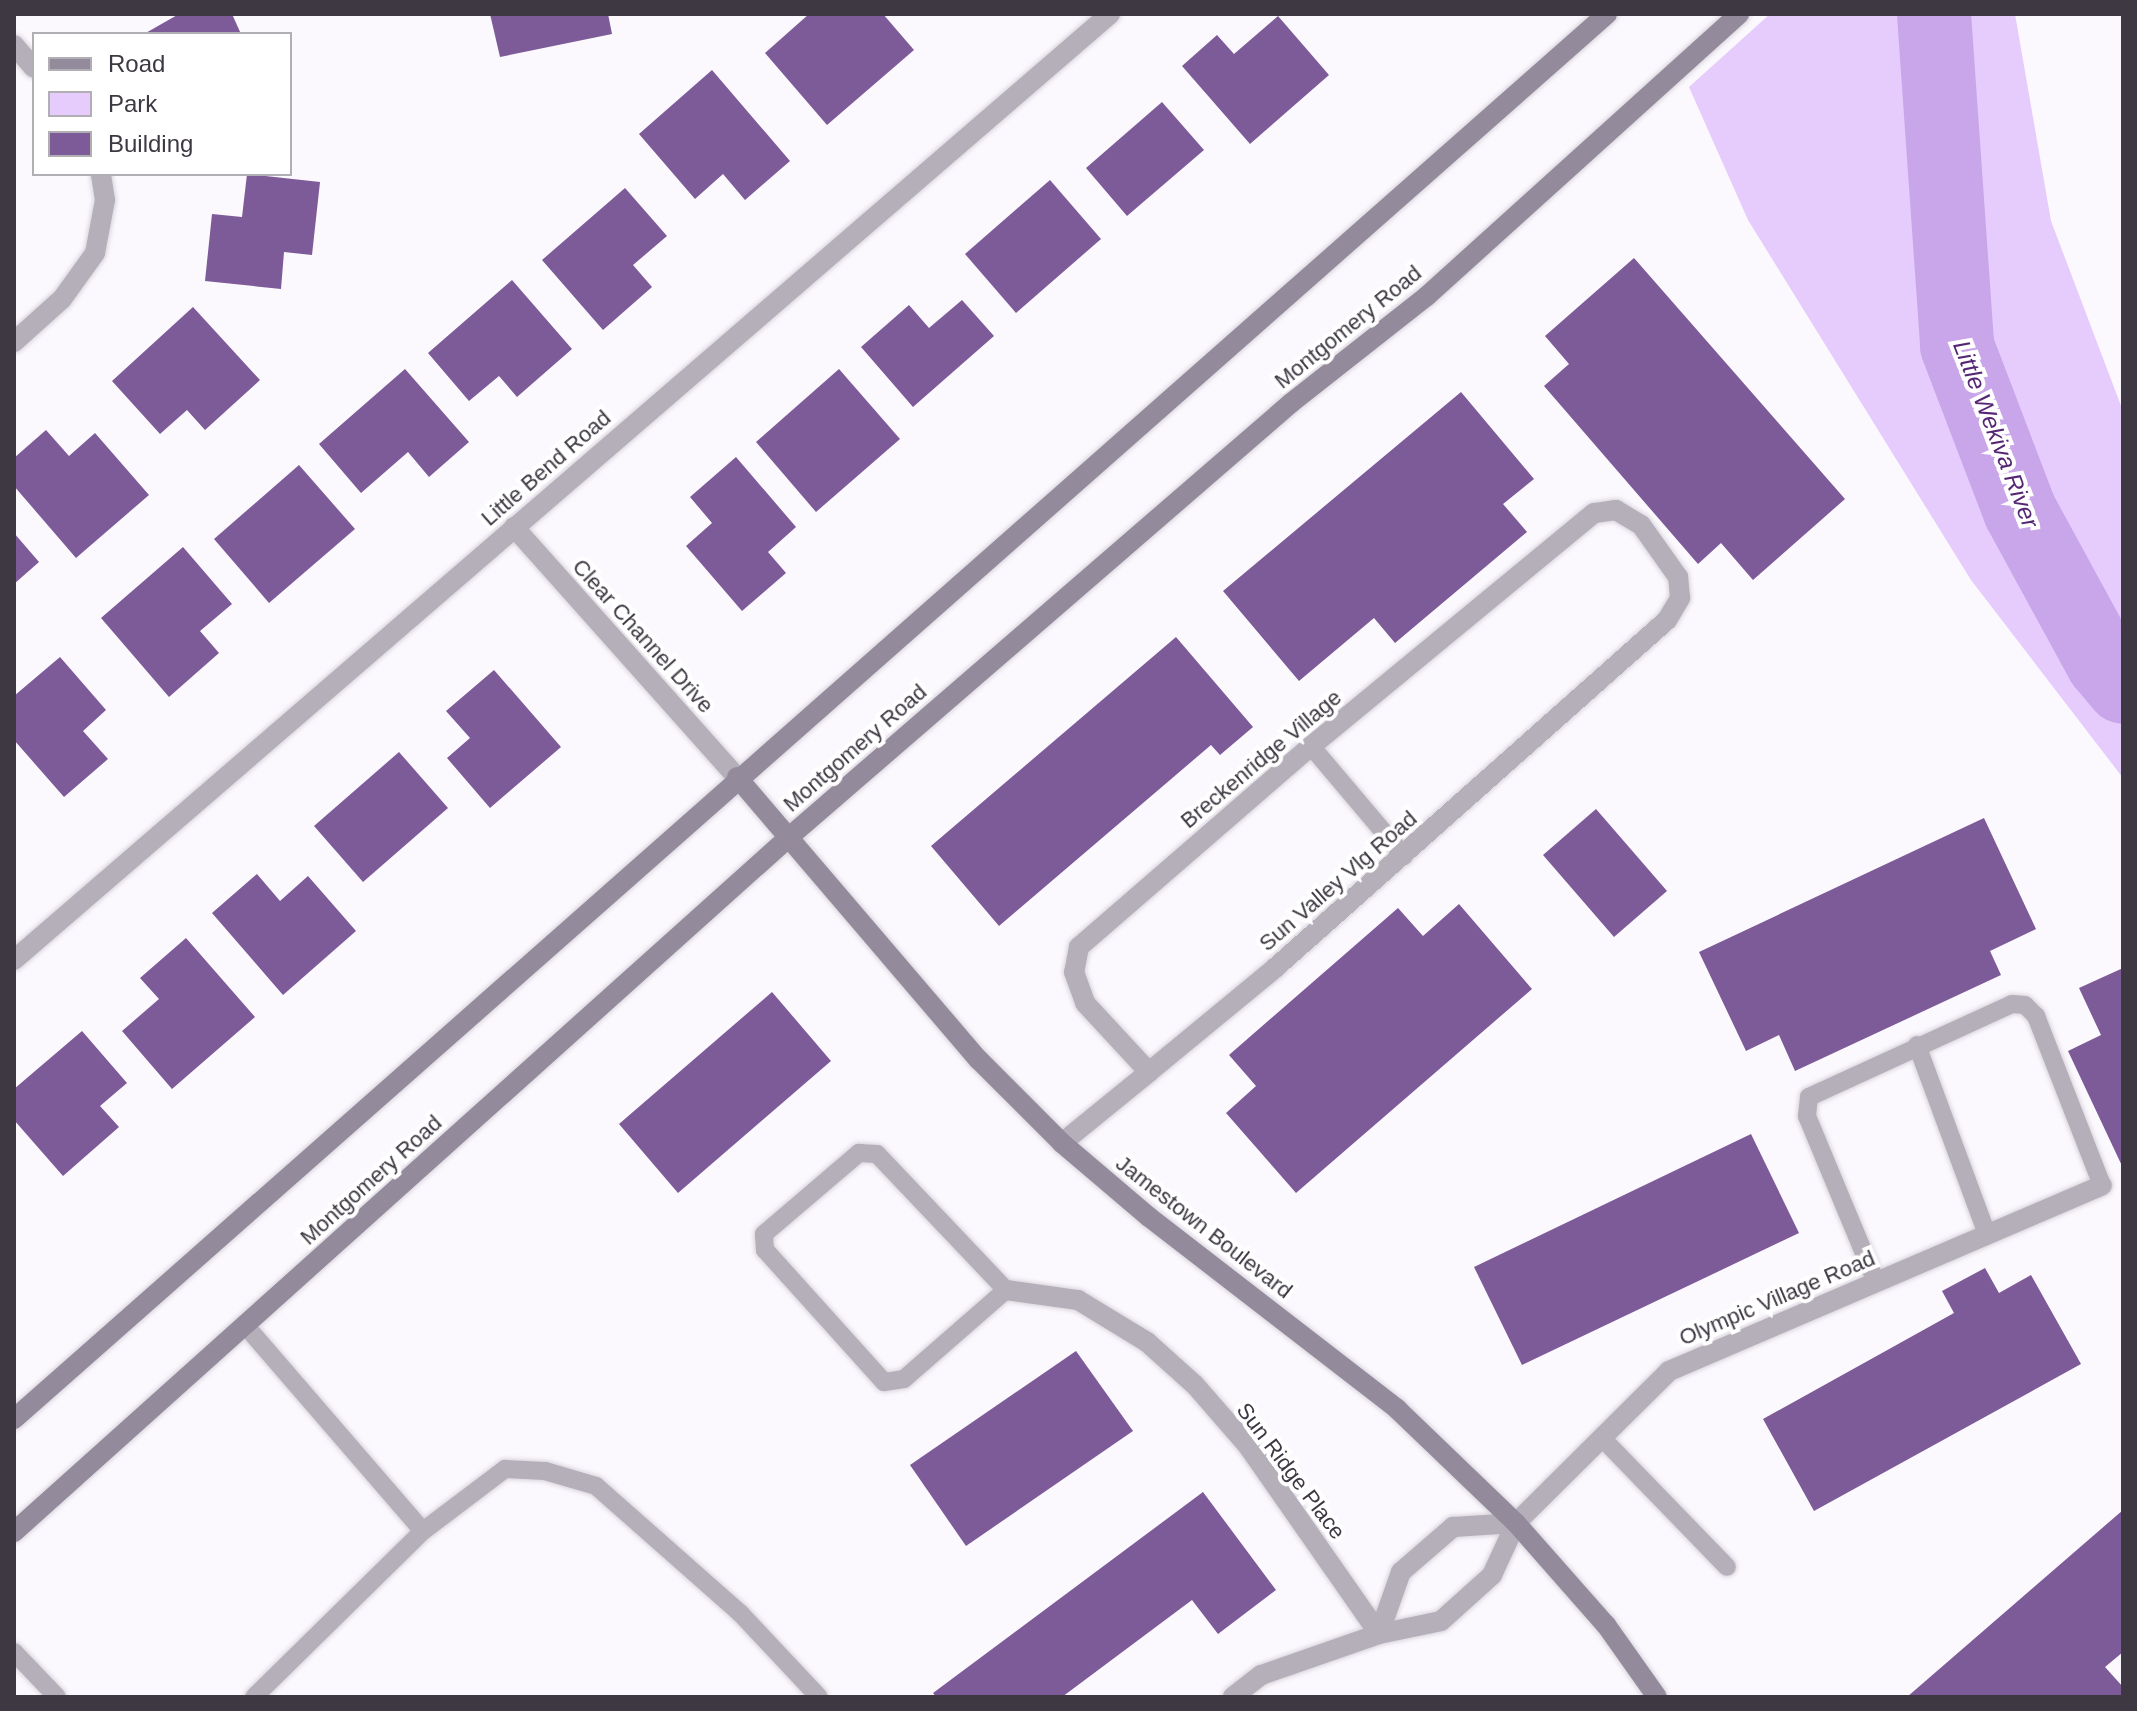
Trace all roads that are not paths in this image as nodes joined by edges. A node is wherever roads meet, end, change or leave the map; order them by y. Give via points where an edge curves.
1 (1110, 14) edge
2 (1607, 14) edge
3 (1739, 14) edge
4 (14, 45) edge
5 (32, 66) edge
6 (101, 176) edge
7 (14, 342) edge
8 (1594, 513) joint
9 (514, 527) junction
10 (1311, 746) junction
11 (737, 777) junction
12 (788, 838) junction
13 (1404, 856) junction
14 (14, 960) edge
15 (1917, 1045) junction
16 (1149, 1072) junction
17 (1062, 1143) junction
18 (2102, 1185) joint
19 (1987, 1234) junction
20 (1876, 1282) junction
21 (1006, 1290) junction
22 (245, 1325) junction
23 (14, 1419) edge
24 (1603, 1439) junction
25 (1516, 1523) junction
26 (423, 1531) junction
27 (14, 1532) edge
28 (1727, 1567) dead end
29 (1379, 1634) junction
30 (14, 1652) edge
31 (57, 1697) edge
32 (254, 1697) edge
33 (819, 1697) edge
34 (1233, 1697) edge
35 (1657, 1697) edge

1 - 9 street, Little Bend Road
2 - 11 main road
3 - 12 main road, Montgomery Road via 1427,296 1291,403
4 - 5 street
6 - 7 street via 105,200 95,253 62,299
8 - 10 street, Breckenridge Village
8 - 13 street, Sun Valley Vlg Road via 1616,510 1641,525 1678,577 1680,598 1639,648
9 - 11 street, Clear Channel Drive
9 - 14 street, Little Bend Road
10 - 13 lane
10 - 16 street, Breckenridge Village via 1079,947 1074,972 1085,1003
11 - 12 main road, Jamestown Boulevard
11 - 23 main road
12 - 17 main road, Jamestown Boulevard via 979,1060
12 - 22 main road, Montgomery Road
13 - 16 street, Sun Valley Vlg Road
15 - 18 lane via 2012,1004 2025,1005 2036,1016
15 - 19 lane
15 - 20 lane via 1809,1097 1807,1116
16 - 17 street, Sun Valley Vlg Road
17 - 25 main road, Jamestown Boulevard via 1397,1409
18 - 19 street, Olympic Village Road
19 - 20 street, Olympic Village Road
20 - 24 street, Olympic Village Road via 1669,1371
21 - 21 lane via 877,1154 859,1153 764,1234 765,1250 884,1382 904,1379
21 - 29 street, Sun Ridge Place via 1078,1300 1147,1342 1195,1385 1248,1446
22 - 26 lane
22 - 27 main road, Montgomery Road
24 - 25 street, Olympic Village Road
24 - 28 lane
25 - 29 street via 1492,1575 1441,1621
25 - 29 street via 1453,1527 1401,1572
25 - 35 main road, Jamestown Boulevard via 1606,1625
26 - 32 lane
26 - 33 lane via 505,1469 545,1471 596,1486 740,1613
29 - 34 street via 1261,1675
30 - 31 lane

